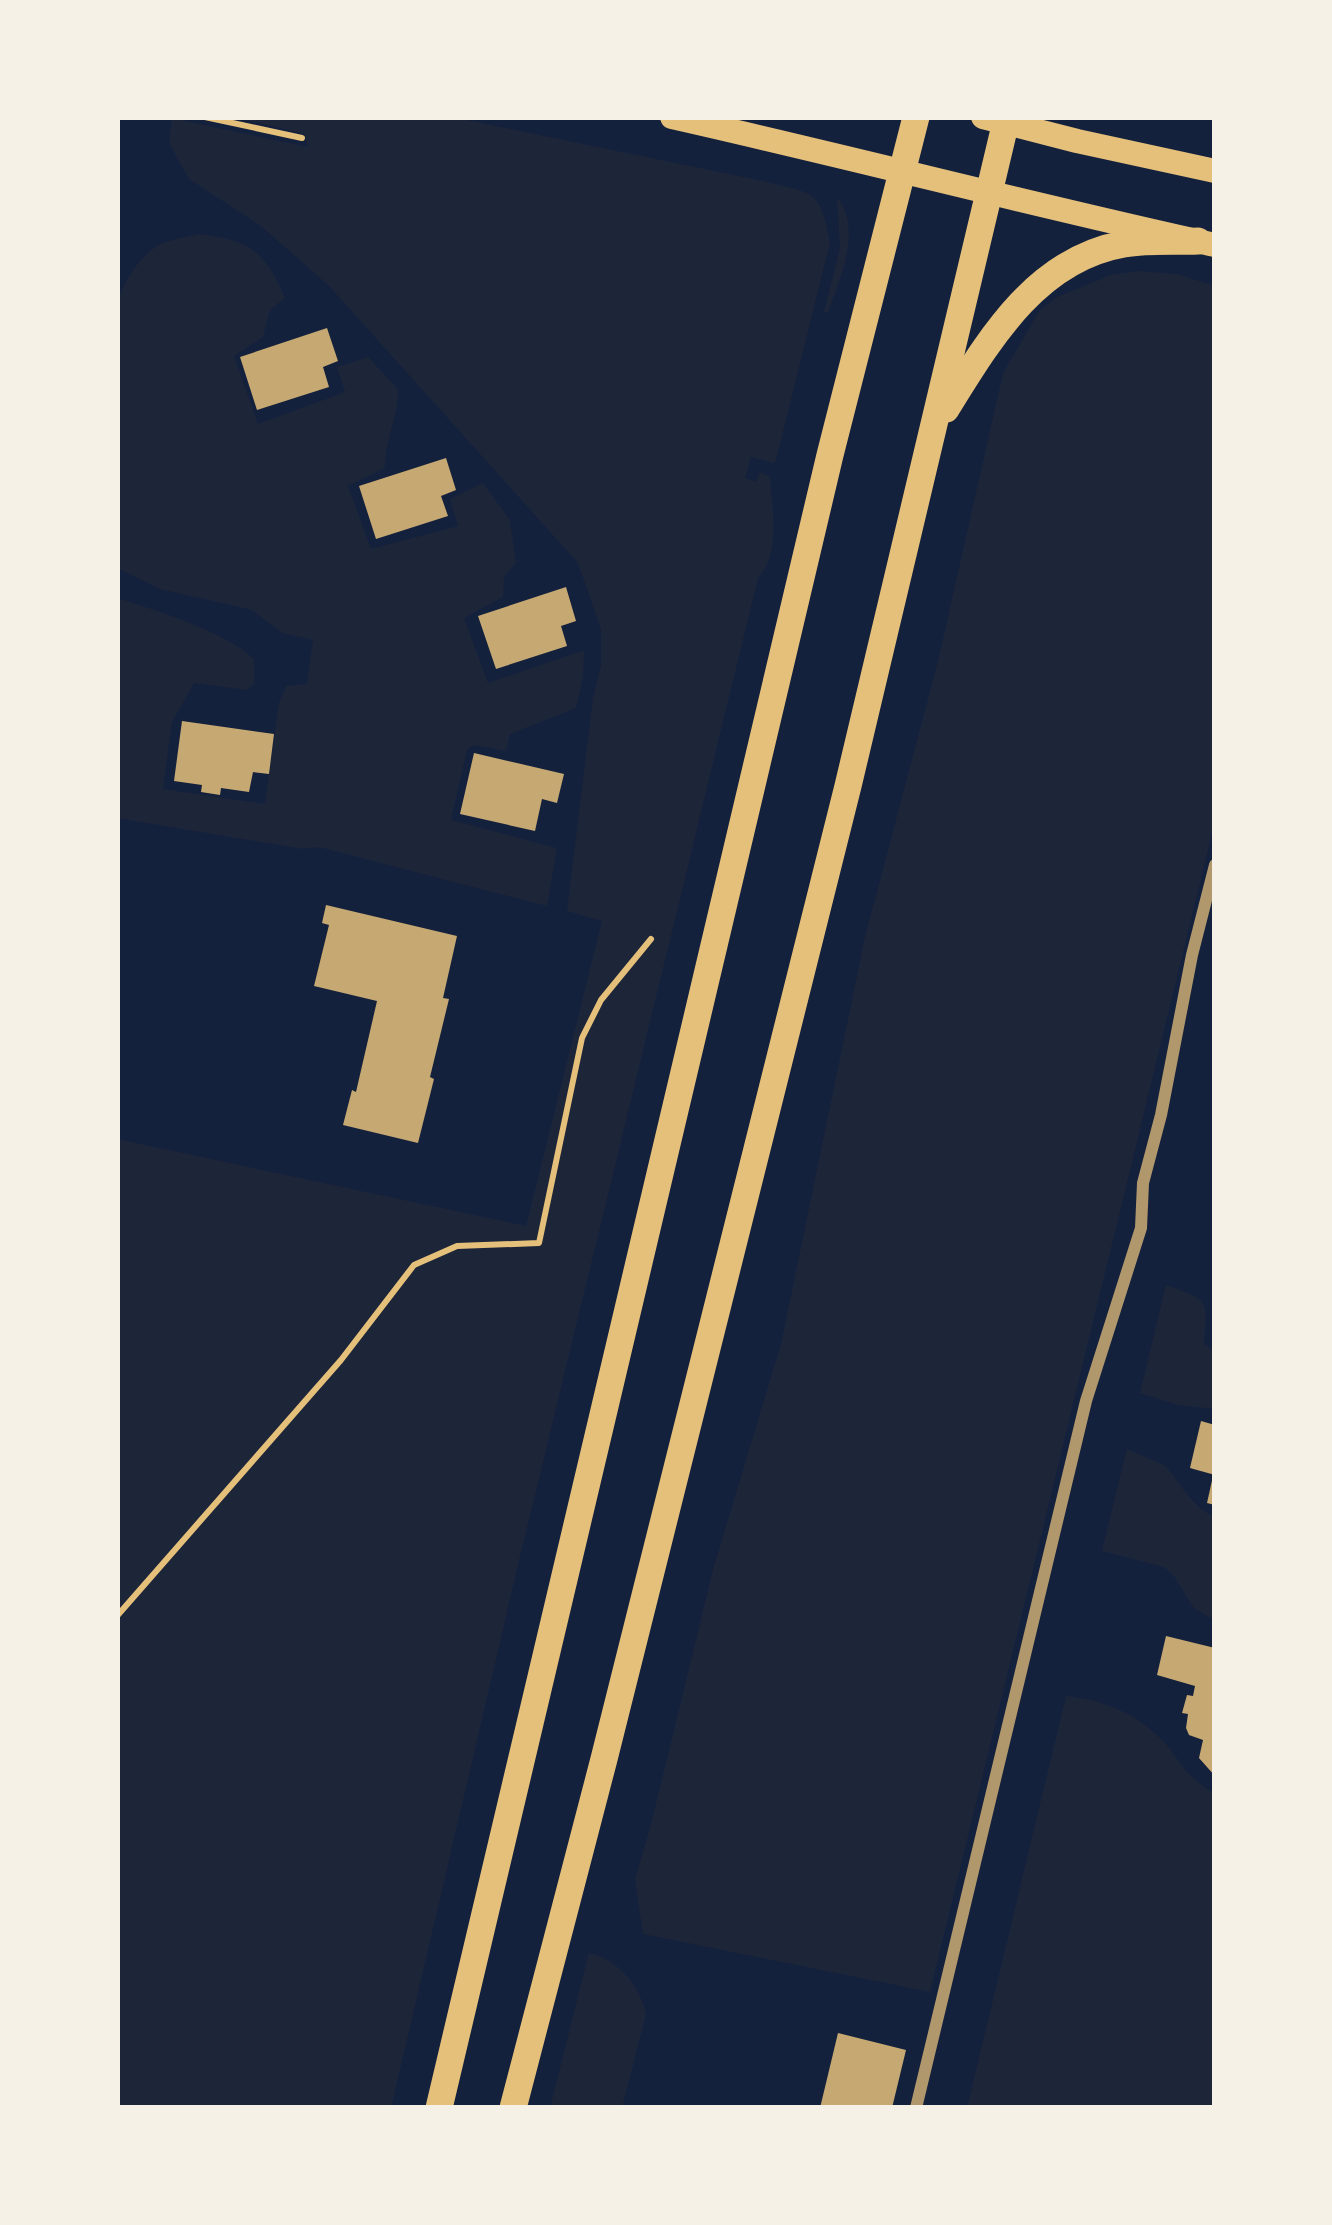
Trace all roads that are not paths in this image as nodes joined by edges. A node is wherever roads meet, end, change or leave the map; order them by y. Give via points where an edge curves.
1 (672, 117) edge
2 (916, 117) edge
3 (998, 119) edge
4 (903, 170) junction
5 (1215, 171) edge
6 (989, 192) junction
7 (1206, 243) edge
8 (934, 427) junction
9 (1215, 865) edge
10 (439, 2108) edge
11 (513, 2108) edge
12 (916, 2108) edge

1 - 4 main road
2 - 4 main road
3 - 5 main road
3 - 6 main road
4 - 6 main road
4 - 10 main road
6 - 7 main road
6 - 8 main road
7 - 8 main road via 1097,250 1054,275 993,334
8 - 11 main road
9 - 12 street via 1142,1184 1141,1228 1086,1401

